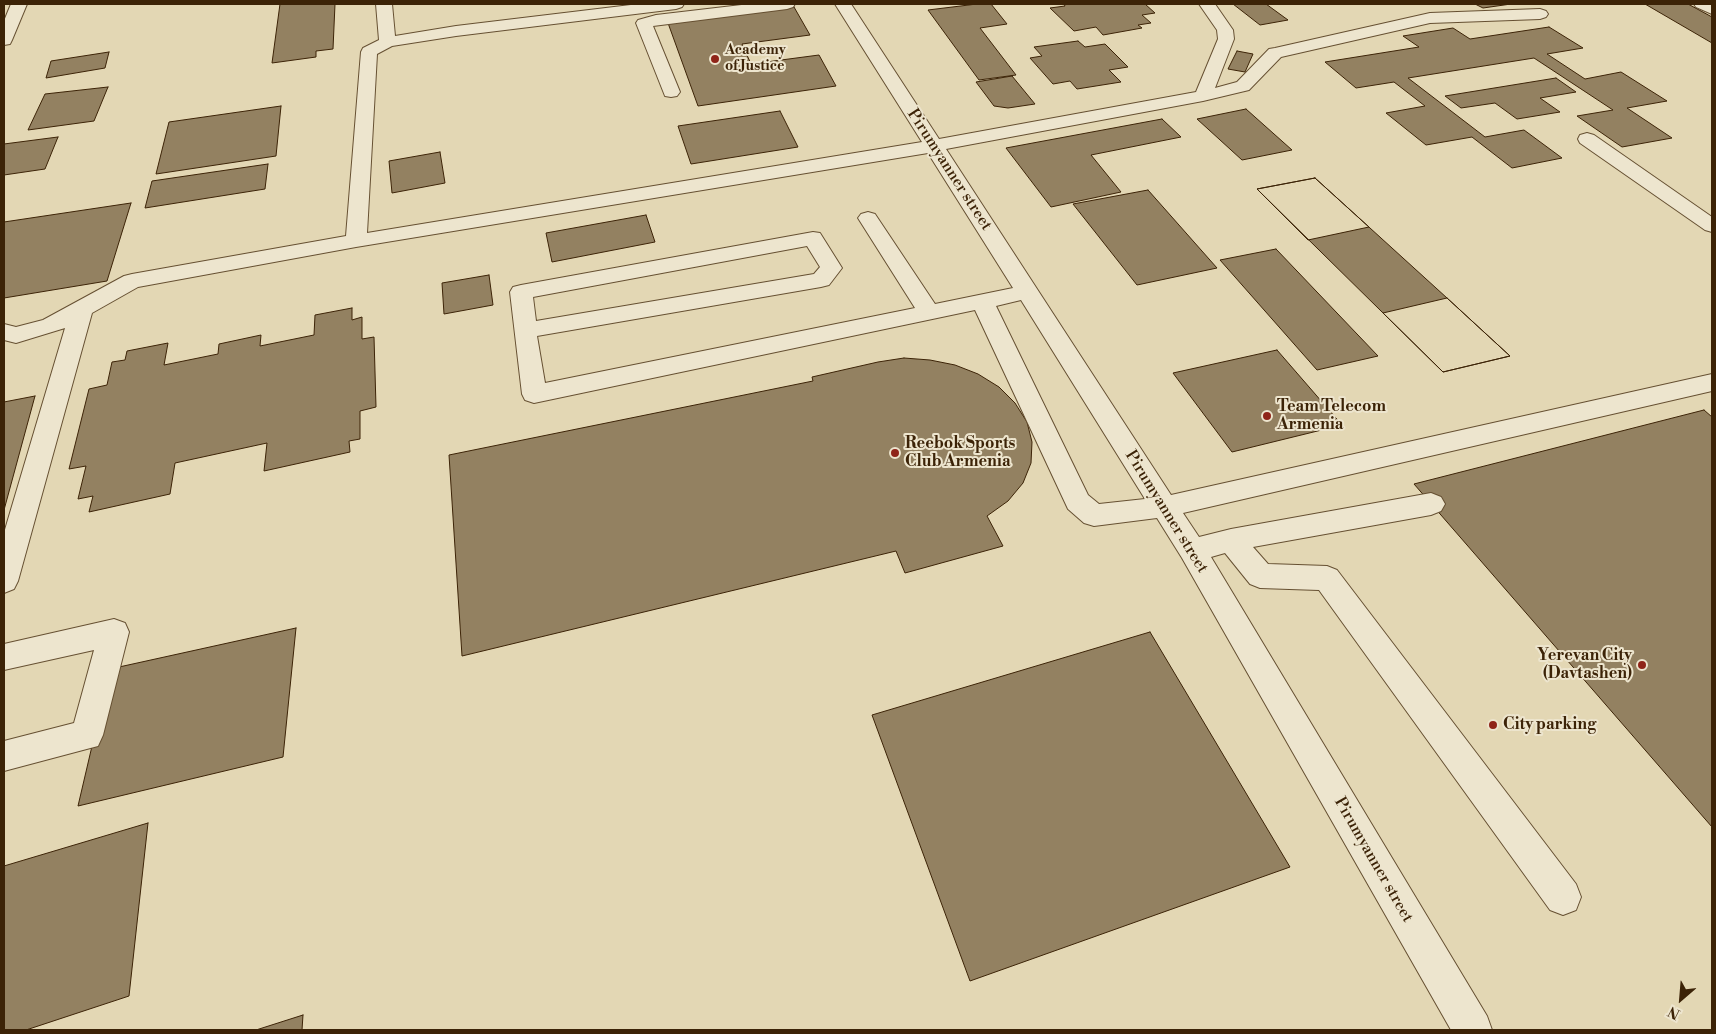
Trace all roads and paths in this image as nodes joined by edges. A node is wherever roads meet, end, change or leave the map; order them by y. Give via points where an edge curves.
1 (19, 4) edge
2 (384, 4) edge
3 (676, 4) edge
4 (788, 4) edge
5 (843, 4) edge
6 (1207, 4) edge
7 (1702, 4) edge
8 (1712, 10) edge
9 (1540, 14) dead end
10 (4, 40) edge
11 (387, 42) junction
12 (671, 92) dead end
13 (1203, 96) junction
14 (1586, 139) dead end
15 (933, 146) junction
16 (868, 218) dead end
17 (1712, 226) edge
18 (356, 240) junction
19 (1027, 292) junction
20 (982, 301) junction
21 (82, 309) junction
22 (929, 312) junction
23 (525, 330) junction
24 (8, 336) edge
25 (1712, 382) edge
26 (1431, 504) dead end
27 (1164, 507) junction
28 (1232, 540) junction
29 (1192, 550) junction
30 (4, 582) edge
31 (4, 657) edge
32 (4, 756) edge
33 (1563, 897) dead end
34 (1473, 1030) edge

1 - 10 street
2 - 11 street
3 - 11 street
4 - 12 street via 644,23
5 - 15 street, Pirumyanner street
6 - 13 street via 1225,30 1226,40
7 - 8 street
9 - 13 street via 1430,18 1275,53 1244,86
11 - 18 street via 369,52
13 - 15 street
14 - 17 street
15 - 18 street
15 - 19 street, Pirumyanner street
16 - 22 street
18 - 21 street via 132,281
19 - 20 street
19 - 27 street, Pirumyanner street
20 - 22 street
20 - 27 street via 1078,502 1094,515
21 - 24 street via 51,326
21 - 30 street
22 - 23 street via 534,394
23 - 23 street via 821,280 831,268 814,238 521,292
25 - 27 street
26 - 28 street
27 - 29 street, Pirumyanner street
28 - 29 street
28 - 33 street via 1260,576 1327,578
29 - 34 street, Pirumyanner street
31 - 32 street via 114,632 87,735

